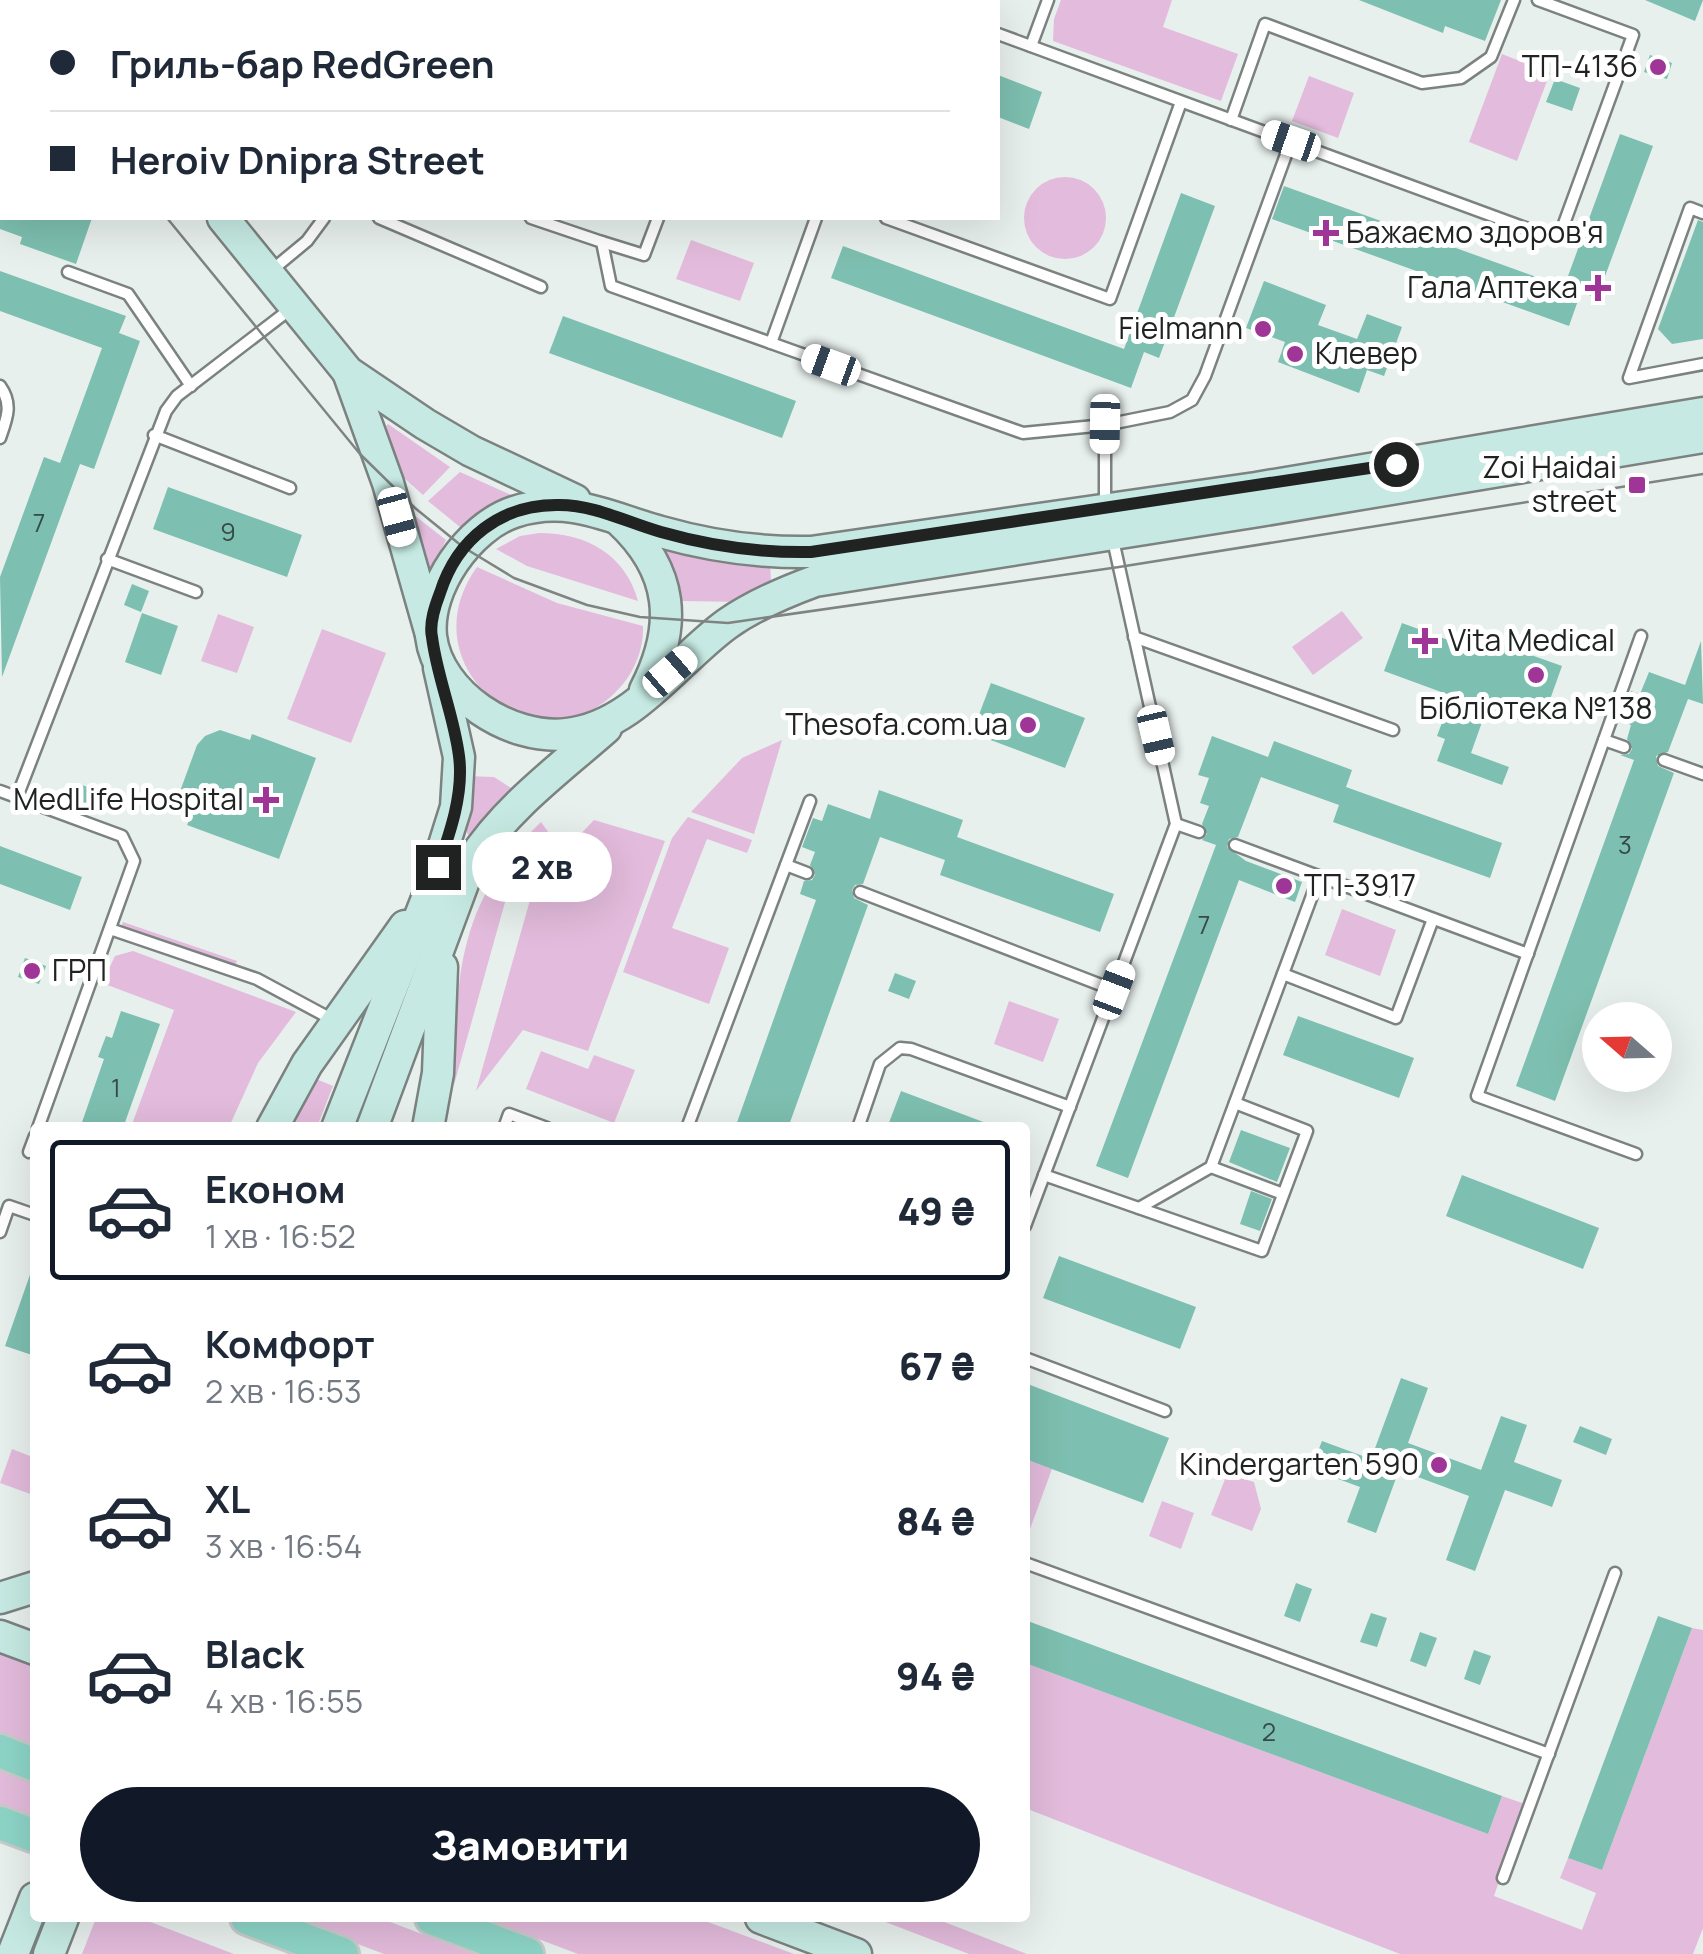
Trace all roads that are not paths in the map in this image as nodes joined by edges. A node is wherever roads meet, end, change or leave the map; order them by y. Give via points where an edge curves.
1 (1048, 0) edge
2 (1514, 0) edge
3 (1538, 0) edge
4 (1000, 35) edge
5 (1030, 46) junction
6 (1181, 102) junction
7 (1231, 120) junction
8 (1291, 141) junction
9 (1703, 213) edge
10 (225, 220) edge
11 (323, 220) edge
12 (384, 220) edge
13 (537, 220) edge
14 (657, 220) edge
15 (815, 220) edge
16 (892, 220) edge
17 (602, 242) junction
18 (68, 272) dead end
19 (267, 274) junction
20 (542, 287) dead end
21 (294, 306) junction
22 (771, 343) junction
23 (1703, 364) edge
24 (348, 372) junction
25 (0, 386) edge
26 (191, 386) junction
27 (1703, 413) edge
28 (1105, 424) junction
29 (154, 435) junction
30 (1703, 437) edge
31 (0, 438) edge
32 (290, 488) dead end
33 (605, 512) junction
34 (1108, 521) junction
35 (108, 559) junction
36 (196, 592) dead end
37 (1640, 636) dead end
38 (1134, 637) junction
39 (433, 644) junction
40 (632, 705) junction
41 (1394, 730) dead end
42 (1604, 740) junction
43 (1624, 747) dead end
44 (1664, 760) dead end
45 (1703, 774) edge
46 (0, 791) edge
47 (17, 797) junction
48 (810, 801) dead end
49 (1176, 824) junction
50 (1199, 832) dead end
51 (1235, 845) dead end
52 (786, 866) junction
53 (807, 874) dead end
54 (1319, 876) junction
55 (860, 892) dead end
56 (428, 896) junction
57 (1432, 919) junction
58 (110, 929) junction
59 (444, 930) junction
60 (1528, 954) junction
61 (1283, 974) junction
62 (1114, 990) junction
63 (336, 1022) junction
64 (1235, 1103) junction
65 (1070, 1107) junction
66 (40, 1122) edge
67 (275, 1122) edge
68 (339, 1122) edge
69 (374, 1122) edge
70 (429, 1122) edge
71 (506, 1122) edge
72 (531, 1122) edge
73 (689, 1122) edge
74 (860, 1122) edge
75 (1636, 1154) dead end
76 (1211, 1166) junction
77 (1044, 1175) junction
78 (1283, 1194) junction
79 (1140, 1208) junction
80 (30, 1213) edge
81 (1030, 1213) edge
82 (0, 1232) edge
83 (1030, 1360) edge
84 (1165, 1411) dead end
85 (1030, 1565) edge
86 (1614, 1572) dead end
87 (30, 1589) edge
88 (0, 1598) edge
89 (0, 1636) edge
90 (30, 1647) edge
91 (0, 1751) edge
92 (1549, 1754) junction
93 (30, 1762) edge
94 (0, 1823) edge
95 (30, 1834) edge
96 (1503, 1878) dead end
97 (30, 1911) edge
98 (62, 1922) edge
99 (257, 1922) edge
100 (443, 1922) edge
101 (772, 1922) edge
102 (337, 1953) edge
103 (13, 1954) edge
104 (49, 1954) edge
105 (527, 1954) edge
106 (856, 1954) edge

1 - 5 lane
2 - 7 lane via 1490,57 1462,78 1422,82 1265,24
3 - 8 lane via 1633,36 1558,240
4 - 5 lane
5 - 6 lane
6 - 7 lane
6 - 16 lane via 1110,299
7 - 8 lane
8 - 28 lane via 1192,400 1170,412
9 - 23 lane via 1690,208 1629,378
10 - 19 main road
11 - 19 lane
12 - 20 lane
13 - 17 lane
14 - 17 lane via 644,255
15 - 22 lane
17 - 22 lane via 611,286
18 - 26 lane via 128,294
19 - 21 main road
21 - 24 main road
21 - 26 lane
22 - 28 lane via 1023,433
24 - 33 main road via 472,452
24 - 39 main road via 388,482
25 - 31 lane via 9,412
26 - 29 lane via 177,396
27 - 34 main road via 1256,488
28 - 34 lane
29 - 32 lane
29 - 35 lane
30 - 34 main road
33 - 34 main road via 706,543 778,553
33 - 39 main road via 540,506 492,521 470,539 444,578
33 - 40 main road via 647,551 666,608 658,666
34 - 38 lane
34 - 40 main road via 813,582 776,596 728,624
35 - 36 lane
35 - 47 lane
37 - 42 lane
38 - 41 lane
38 - 49 lane
39 - 40 main road via 472,703 524,730 590,729
39 - 56 main road via 460,781
40 - 59 main road via 492,830 471,862
42 - 43 lane
42 - 60 lane
44 - 45 lane
46 - 47 lane
47 - 58 lane via 122,836 134,861
48 - 52 lane
49 - 50 lane
49 - 62 lane
51 - 54 lane
52 - 53 lane
52 - 73 lane
54 - 57 lane
54 - 61 lane
55 - 62 lane
56 - 63 main road
56 - 68 main road
57 - 60 lane
57 - 61 lane via 1396,1018
58 - 63 lane via 256,979
58 - 66 lane
59 - 69 main road
59 - 70 main road via 438,1073
60 - 75 lane via 1477,1096
61 - 64 lane
62 - 65 lane
63 - 67 main road
64 - 76 lane
64 - 78 lane via 1307,1131
65 - 74 lane via 900,1048 880,1064
65 - 77 lane
71 - 72 lane via 509,1114
76 - 78 lane
76 - 79 lane
77 - 79 lane
77 - 81 lane
78 - 79 lane via 1262,1251
80 - 82 lane via 10,1206
83 - 84 lane
85 - 92 lane
86 - 92 lane
87 - 88 main road
89 - 90 main road
91 - 93 main road
92 - 96 lane
94 - 95 main road
97 - 103 main road
98 - 104 main road
99 - 102 main road
100 - 105 main road
101 - 106 main road

